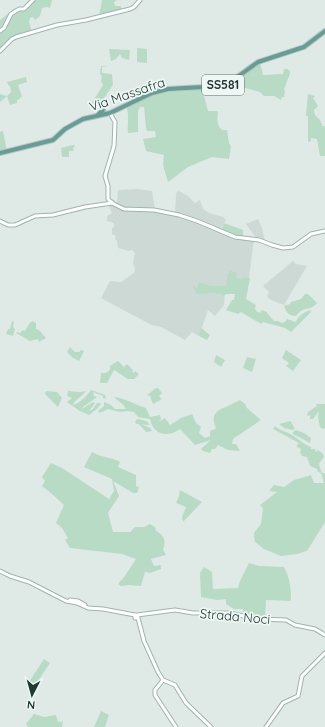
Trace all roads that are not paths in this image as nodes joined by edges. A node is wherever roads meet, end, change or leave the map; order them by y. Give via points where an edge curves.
1 (33, 0) edge
2 (140, 0) edge
3 (0, 31) edge
4 (325, 31) edge
5 (0, 51) edge
6 (105, 113) junction
7 (0, 153) edge
8 (111, 202) junction
9 (0, 221) edge
10 (325, 231) edge
11 (0, 571) edge
12 (138, 616) junction
13 (139, 622) junction
14 (325, 636) edge
15 (325, 653) edge
16 (163, 680) junction
17 (176, 727) edge
18 (211, 727) edge
19 (266, 727) edge

1 - 3 street via 24,9 11,14
2 - 5 street via 130,9 16,37
4 - 6 main road, Via Massafra / SS581 via 304,47 258,62 229,84 160,90
6 - 7 main road, Via Massafra via 78,121 53,140
6 - 8 street via 115,122 114,146 105,179 108,199
8 - 9 street via 53,215 35,216 15,225
8 - 10 street via 124,208 179,215 235,237 259,240 283,248 292,247 311,234
11 - 12 street, Strada Noci via 62,599 89,608 103,608
12 - 13 street
12 - 13 street
12 - 14 street, Strada Noci via 175,610 192,613 229,613 286,620 294,625 315,629
13 - 16 street via 151,659
15 - 19 street via 302,676 298,696 283,703
16 - 17 street via 155,690 155,695
16 - 18 street via 175,685 186,703

